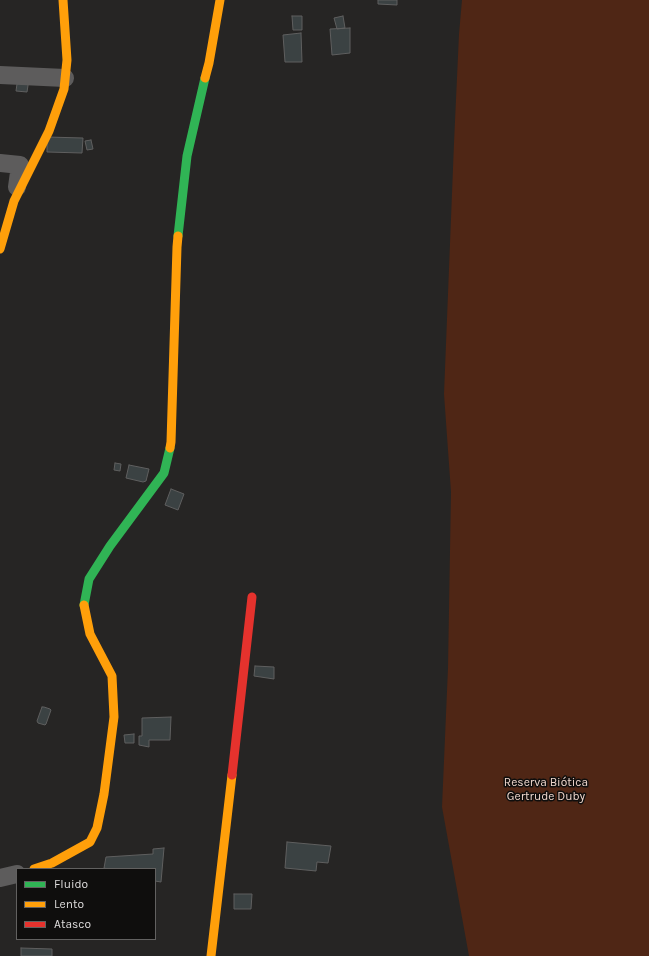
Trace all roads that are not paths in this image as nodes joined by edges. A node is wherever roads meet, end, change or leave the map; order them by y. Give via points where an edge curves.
1 (63, 0) edge
2 (220, 0) edge
3 (0, 75) edge
4 (65, 78) junction
5 (0, 163) edge
6 (14, 201) junction
7 (0, 249) edge
8 (252, 597) dead end
9 (37, 868) edge
10 (16, 874) edge
11 (0, 878) edge
12 (211, 956) edge

1 - 4 street via 67,60
2 - 9 street via 209,63 187,156 177,246 171,442 164,473 89,579 84,607 90,634 112,676 114,717 97,828 90,842 52,863
3 - 4 street
4 - 6 street via 64,89 49,131
5 - 6 street via 20,165
6 - 7 street
8 - 12 street
10 - 11 street

